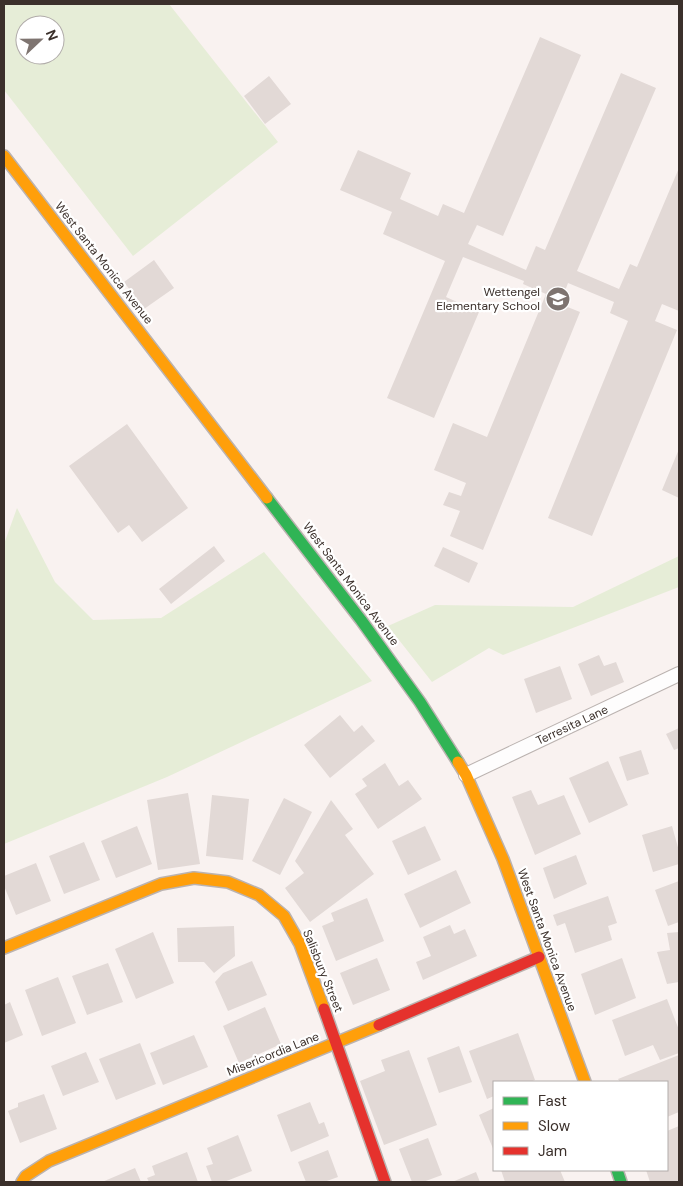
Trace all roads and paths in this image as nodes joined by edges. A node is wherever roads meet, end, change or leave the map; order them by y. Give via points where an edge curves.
1 (4, 156) edge
2 (679, 674) edge
3 (466, 775) junction
4 (4, 948) edge
5 (539, 957) junction
6 (337, 1043) junction
7 (585, 1081) edge
8 (22, 1182) edge
9 (385, 1182) edge

1 - 3 street, West Santa Monica Avenue via 361,620 425,709
2 - 3 street, Terresita Lane
3 - 5 street, West Santa Monica Avenue via 503,859
4 - 6 street, Salisbury Street via 162,884 194,878 228,882 259,895 284,916 300,944
5 - 6 street, Misericordia Lane
5 - 7 street, West Santa Monica Avenue
6 - 8 street, Misericordia Lane via 48,1161
6 - 9 street, Salisbury Street

